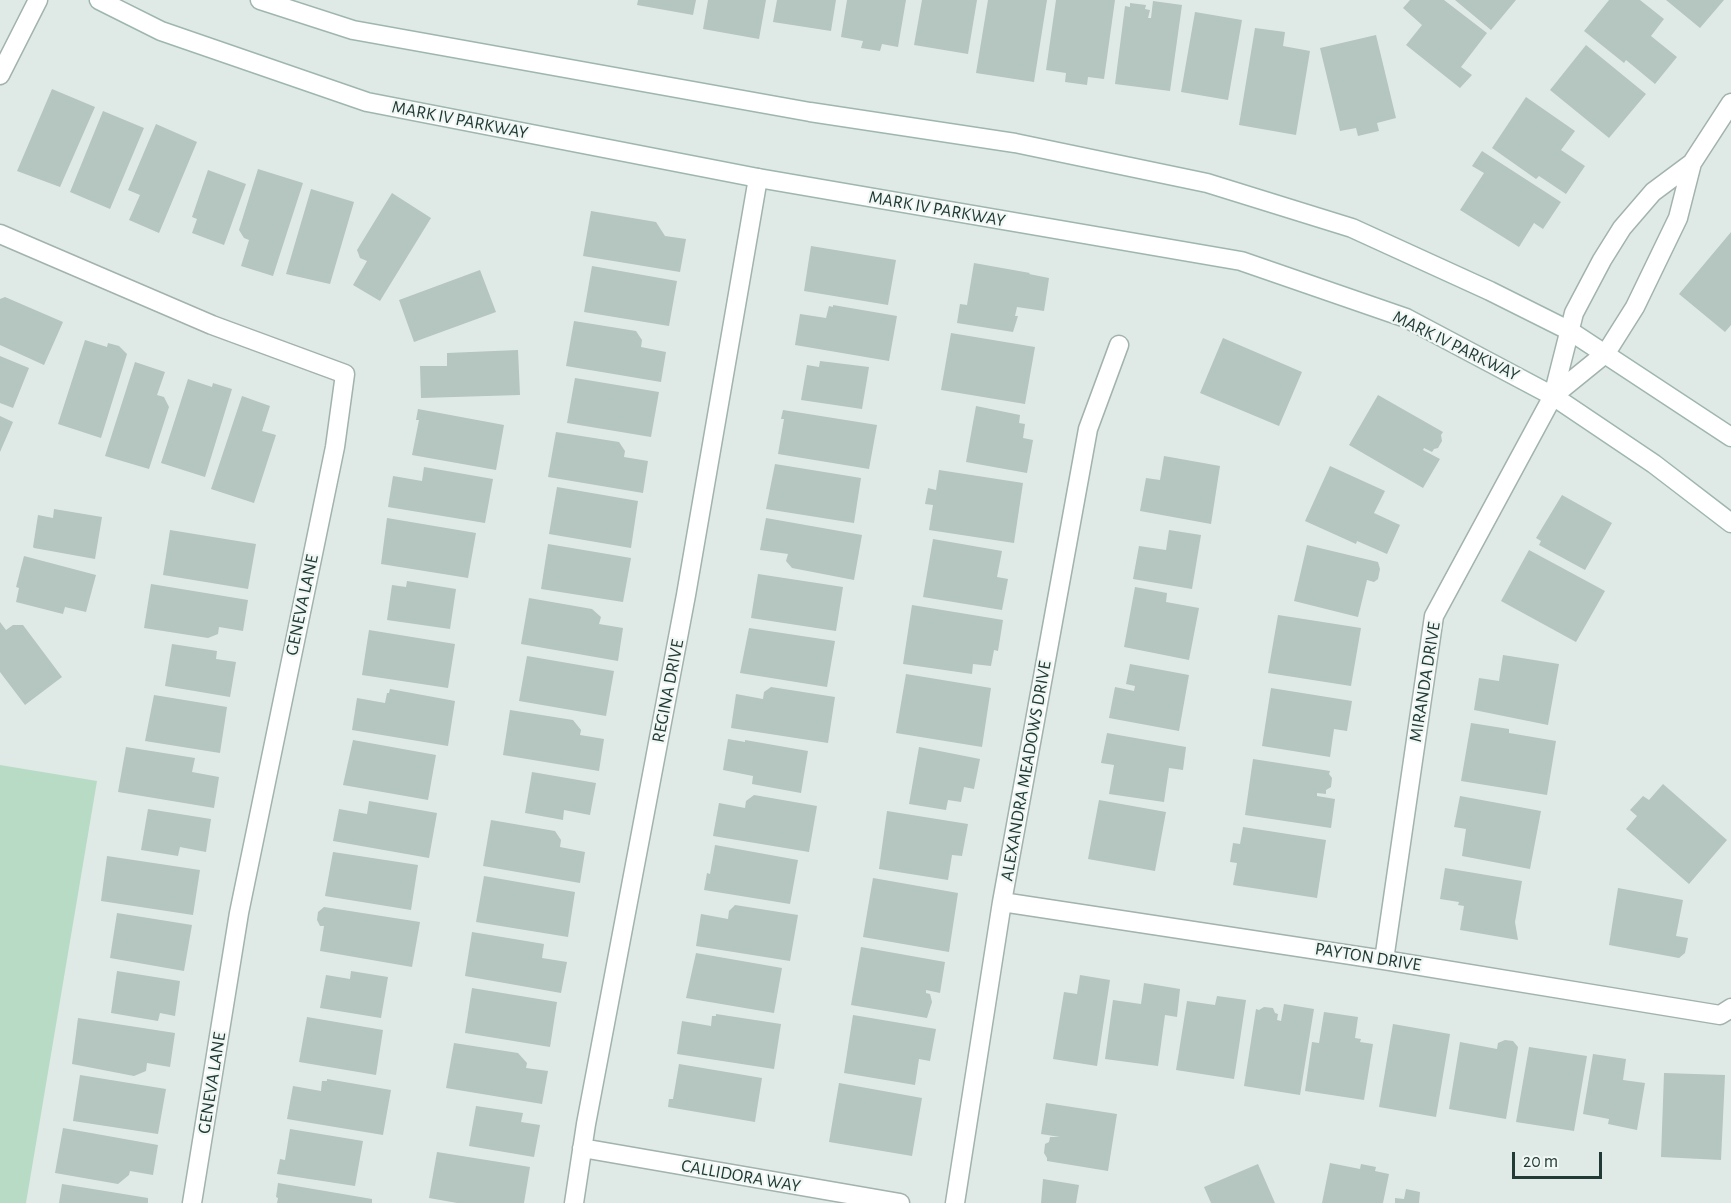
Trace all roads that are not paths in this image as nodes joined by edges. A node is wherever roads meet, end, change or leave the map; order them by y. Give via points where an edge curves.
1 (38, 0) edge
2 (99, 0) edge
3 (260, 0) edge
4 (0, 75) edge
5 (1731, 103) edge
6 (1724, 126) edge
7 (1692, 163) junction
8 (758, 178) junction
9 (0, 234) edge
10 (1570, 331) junction
11 (1119, 345) dead end
12 (1605, 353) junction
13 (1553, 396) junction
14 (1731, 437) edge
15 (1731, 523) edge
16 (1002, 902) junction
17 (1384, 960) junction
18 (1731, 1008) edge
19 (582, 1148) junction
20 (192, 1203) edge
21 (574, 1203) edge
22 (900, 1203) edge
23 (955, 1203) edge

1 - 4 street
2 - 8 street, MARK IV PARKWAY via 161,31 367,102
3 - 10 street via 353,30 810,112 1015,143 1207,183 1352,228
5 - 6 street, MIRANDA DRIVE
6 - 7 street, MIRANDA DRIVE
7 - 10 street, MIRANDA DRIVE via 1653,192 1622,228 1574,313
7 - 12 street, MIRANDA DRIVE via 1678,218 1635,307
8 - 13 street, MARK IV PARKWAY via 1241,261 1406,318
8 - 19 street, REGINA DRIVE via 686,595
9 - 20 street, GENEVA LANE via 212,325 345,374 335,447 239,913
10 - 12 street
10 - 13 street, MIRANDA DRIVE
11 - 16 street, ALEXANDRA MEADOWS DRIVE via 1088,429
12 - 13 street, MIRANDA DRIVE
12 - 14 street
13 - 15 street, MARK IV PARKWAY via 1654,464
13 - 17 street, MIRANDA DRIVE via 1434,616
16 - 17 street, PAYTON DRIVE
16 - 23 street, ALEXANDRA MEADOWS DRIVE
17 - 18 street, PAYTON DRIVE via 1720,1015
19 - 21 street, REGINA DRIVE
19 - 22 street, CALLIDORA WAY

